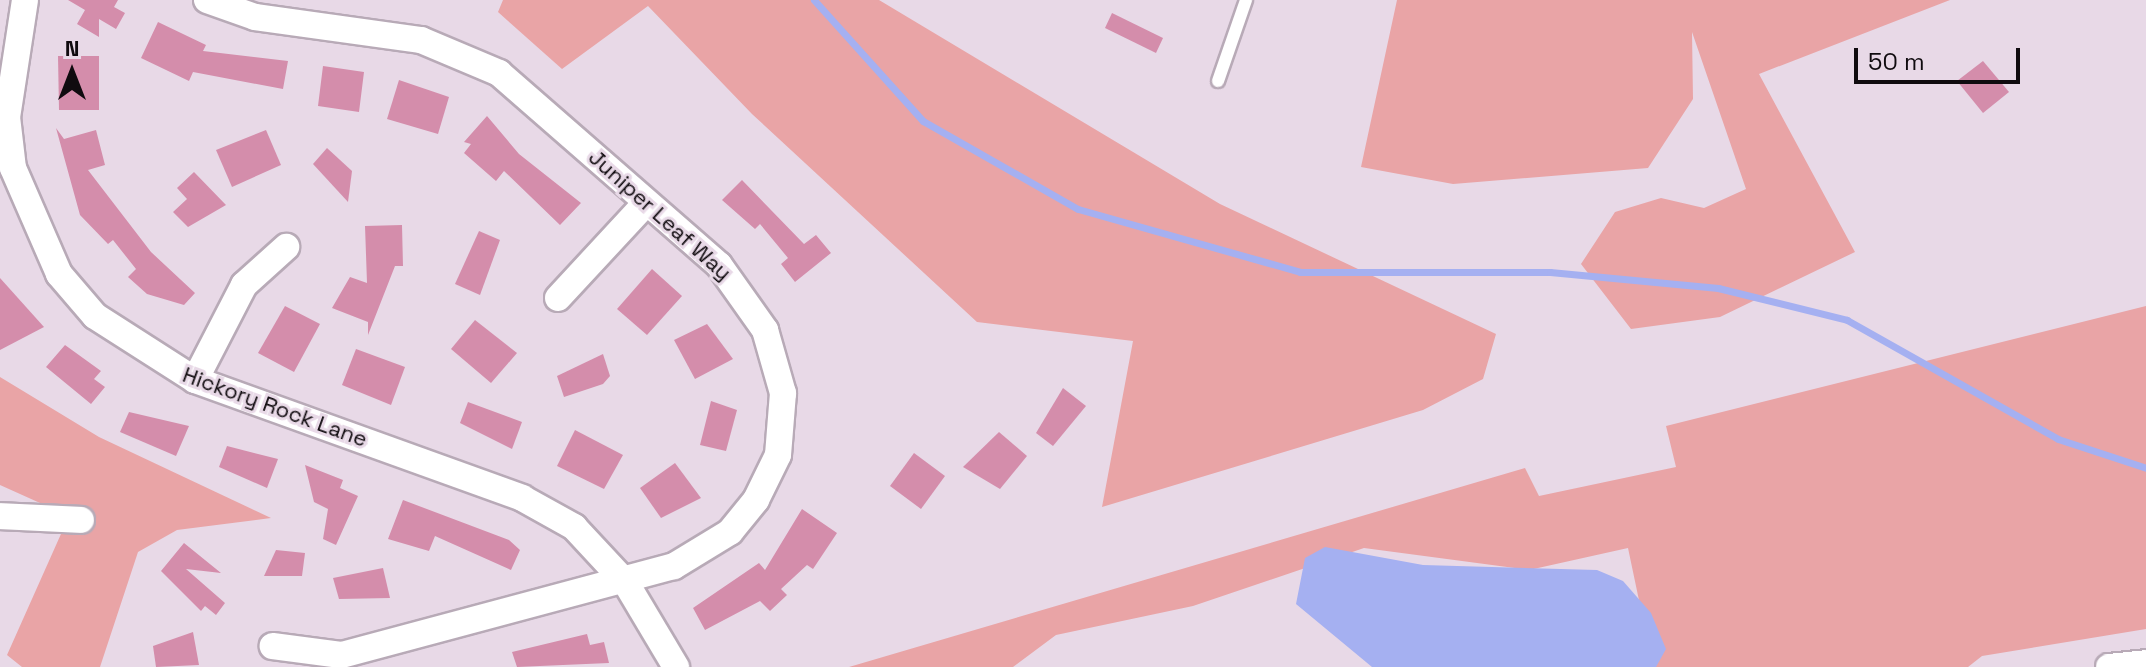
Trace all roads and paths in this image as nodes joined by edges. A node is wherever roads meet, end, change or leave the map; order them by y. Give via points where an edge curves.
1 (25, 0) edge
2 (207, 0) edge
3 (1246, 0) edge
4 (1218, 81) dead end
5 (6, 168) edge
6 (646, 203) junction
7 (286, 247) dead end
8 (558, 298) dead end
9 (195, 380) junction
10 (0, 516) edge
11 (81, 520) dead end
12 (626, 583) junction
13 (273, 646) dead end
14 (2146, 663) edge
15 (676, 667) edge
16 (2109, 667) edge

1 - 5 street, Hickory Rock Lane via 7,117
2 - 6 street, Juniper Leaf Way via 255,17 379,32 464,53 527,94
3 - 4 lane
5 - 9 street, Hickory Rock Lane via 68,284 122,338
6 - 8 street
6 - 12 street, Juniper Leaf Way via 743,292 778,369 784,426 770,474 730,532 674,566
7 - 9 street via 244,285
9 - 12 street, Hickory Rock Lane via 522,498 574,527
10 - 11 street
12 - 13 street, Juniper Leaf Way via 341,655
12 - 15 street, Hickory Rock Lane
14 - 16 street

